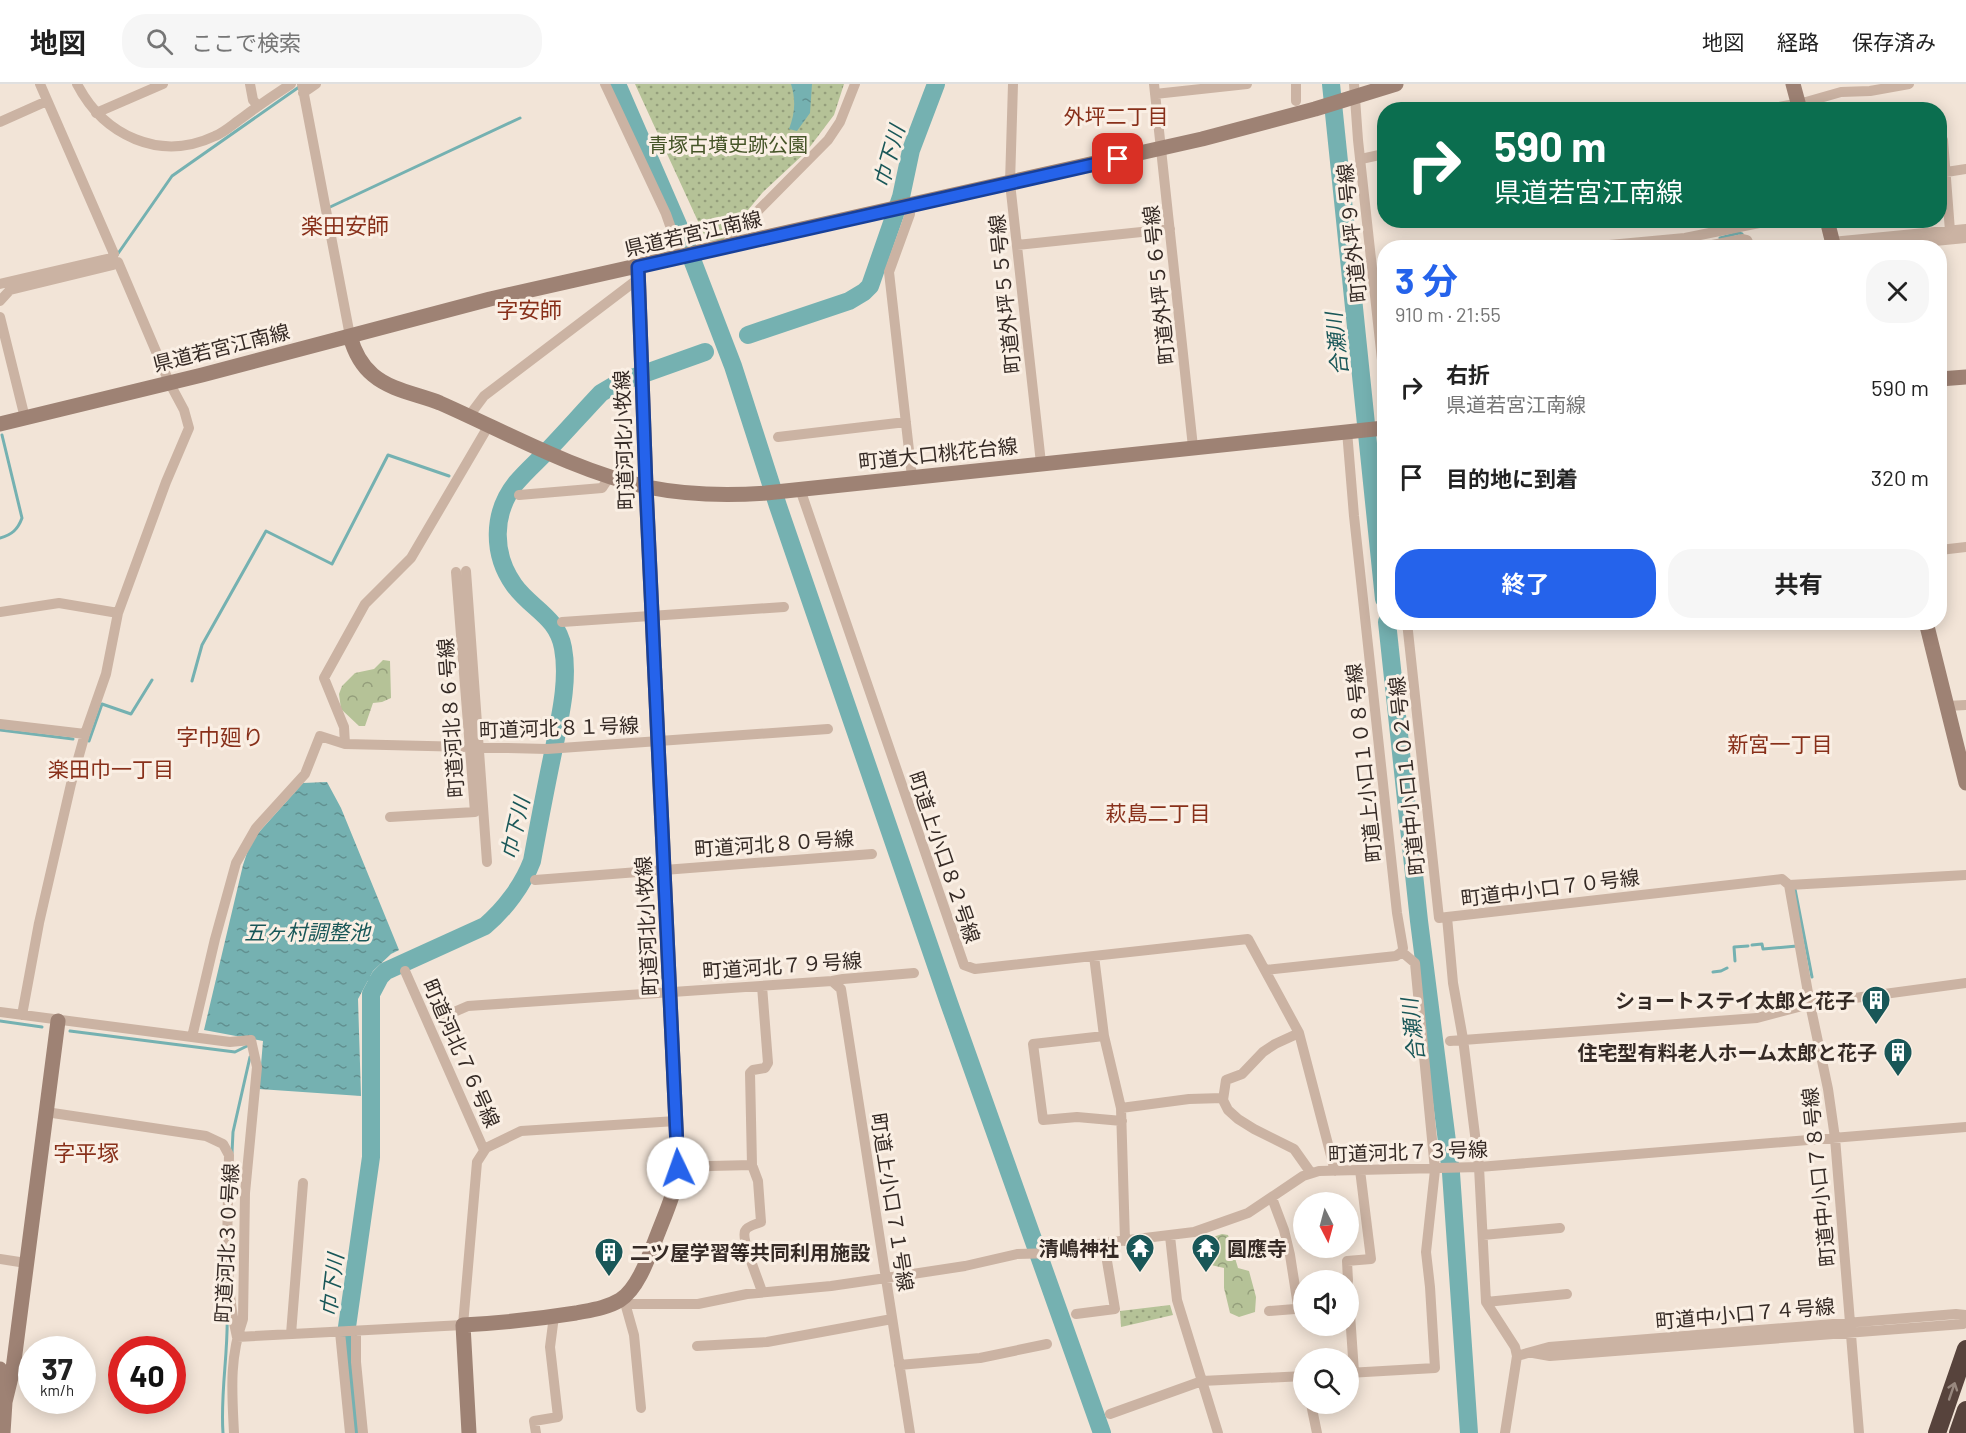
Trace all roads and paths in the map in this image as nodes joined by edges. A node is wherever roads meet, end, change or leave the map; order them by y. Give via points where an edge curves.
1 (40, 84) edge
2 (77, 84) edge
3 (163, 84) edge
4 (250, 84) edge
5 (291, 84) edge
6 (316, 84) edge
7 (605, 84) edge
8 (855, 84) edge
9 (1013, 84) edge
10 (1247, 84) edge
11 (1296, 84) edge
12 (1396, 84) edge
13 (1793, 84) edge
14 (1909, 84) edge
15 (302, 88) edge
16 (1154, 89) edge
17 (1354, 93) edge
18 (47, 101) junction
19 (1296, 101) dead end
20 (1798, 102) edge
21 (1811, 102) edge
22 (258, 106) junction
23 (96, 113) junction
24 (0, 122) edge
25 (1161, 149) junction
26 (1377, 156) edge
27 (1361, 159) junction
28 (1966, 169) edge
29 (1947, 171) edge
30 (1010, 183) junction
31 (908, 206) junction
32 (1947, 209) edge
33 (1169, 225) junction
34 (1738, 228) edge
35 (1966, 229) edge
36 (1950, 231) junction
37 (1966, 238) edge
38 (1660, 240) edge
39 (1869, 240) edge
40 (1945, 240) edge
41 (1017, 242) junction
42 (727, 247) junction
43 (681, 257) junction
44 (1372, 266) junction
45 (1377, 266) edge
46 (638, 273) junction
47 (0, 284) edge
48 (0, 301) edge
49 (1377, 313) edge
50 (0, 316) edge
51 (350, 336) junction
52 (1966, 377) edge
53 (1947, 378) edge
54 (169, 382) junction
55 (469, 416) junction
56 (25, 418) junction
57 (906, 423) junction
58 (0, 424) edge
59 (489, 425) junction
60 (1377, 429) edge
61 (1349, 431) junction
62 (778, 437) dead end
63 (1193, 447) junction
64 (1041, 463) junction
65 (610, 477) junction
66 (912, 477) junction
67 (646, 486) junction
68 (793, 490) junction
69 (519, 495) dead end
70 (1966, 547) edge
71 (1947, 549) edge
72 (461, 571) dead end
73 (784, 607) dead end
74 (0, 612) edge
75 (118, 613) junction
76 (652, 616) junction
77 (562, 622) dead end
78 (1408, 630) edge
79 (1928, 630) edge
80 (1966, 705) edge
81 (1947, 706) junction
82 (0, 724) edge
83 (828, 729) dead end
84 (85, 734) junction
85 (658, 741) junction
86 (345, 744) junction
87 (475, 748) junction
88 (1966, 783) edge
89 (483, 817) junction
90 (872, 854) dead end
91 (487, 862) dead end
92 (664, 870) junction
93 (1966, 875) edge
94 (535, 880) dead end
95 (1789, 885) junction
96 (1447, 917) junction
97 (1402, 952) junction
98 (1094, 956) junction
99 (1265, 970) junction
100 (405, 971) dead end
101 (914, 973) dead end
102 (832, 981) junction
103 (1966, 983) edge
104 (762, 986) junction
105 (670, 992) junction
106 (1810, 1004) junction
107 (0, 1012) edge
108 (22, 1015) junction
109 (440, 1018) dead end
110 (58, 1021) junction
111 (1299, 1033) junction
112 (1104, 1036) junction
113 (192, 1037) junction
114 (1463, 1039) junction
115 (1450, 1041) dead end
116 (1223, 1098) junction
117 (1121, 1108) junction
118 (46, 1112) junction
119 (1122, 1120) junction
120 (676, 1121) junction
121 (1966, 1127) edge
122 (1835, 1138) junction
123 (488, 1147) junction
124 (752, 1165) junction
125 (1479, 1167) junction
126 (1360, 1170) junction
127 (1438, 1170) junction
128 (678, 1171) junction
129 (1335, 1171) junction
130 (1311, 1173) junction
131 (655, 1174) dead end
132 (303, 1183) dead end
133 (1272, 1198) junction
134 (1560, 1228) dead end
135 (1483, 1235) junction
136 (1170, 1236) junction
137 (1125, 1241) junction
138 (1104, 1244) junction
139 (0, 1259) edge
140 (26, 1263) junction
141 (1347, 1270) edge
142 (886, 1278) junction
143 (762, 1292) junction
144 (1566, 1294) dead end
145 (622, 1302) junction
146 (1486, 1302) junction
147 (1269, 1311) dead end
148 (1076, 1314) dead end
149 (555, 1316) junction
150 (892, 1318) junction
151 (1964, 1319) edge
152 (463, 1325) junction
153 (1850, 1327) junction
154 (348, 1331) junction
155 (291, 1334) junction
156 (237, 1337) junction
157 (1047, 1344) dead end
158 (697, 1346) dead end
159 (1966, 1349) edge
160 (1523, 1354) junction
161 (899, 1365) junction
162 (0, 1369) edge
163 (1359, 1373) edge
164 (1293, 1377) edge
165 (1202, 1381) junction
166 (5, 1402) junction
167 (640, 1408) dead end
168 (1966, 1410) edge
169 (1110, 1414) dead end
170 (1313, 1414) edge
171 (3, 1433) edge
172 (234, 1433) edge
173 (350, 1433) edge
174 (363, 1433) edge
175 (469, 1433) edge
176 (536, 1433) edge
177 (910, 1433) edge
178 (1218, 1433) edge
179 (1317, 1433) edge
180 (1506, 1433) edge
181 (1859, 1433) edge
182 (1937, 1433) edge
183 (1958, 1433) edge

1 - 18 street
2 - 23 street
3 - 23 street
4 - 22 street
5 - 22 street
6 - 15 street
7 - 43 street via 666,214
8 - 42 street via 828,140
9 - 30 street, 町道外坪５５号線
10 - 16 street
11 - 19 street
12 - 17 street, 県道若宮江南線
13 - 20 street
14 - 21 street via 1870,92 1841,92
15 - 51 street
16 - 25 street, 町道外坪５６号線
17 - 25 street, 県道若宮江南線 via 1315,109
17 - 27 street, 町道外坪９号線
18 - 24 street
18 - 47 street via 114,254 111,258
22 - 23 street via 216,136 174,147 134,139 114,129
25 - 30 street, 県道若宮江南線
25 - 33 street, 町道外坪５６号線
26 - 27 street
27 - 44 street, 町道外坪９号線
28 - 29 street
30 - 31 street, 県道若宮江南線
30 - 41 street, 町道外坪５５号線
31 - 42 street, 県道若宮江南線
31 - 57 street via 909,214 889,272
32 - 36 street
33 - 41 street
33 - 63 street, 町道外坪５６号線
34 - 38 street
35 - 36 street
36 - 39 street
37 - 40 street
41 - 64 street, 町道外坪５５号線
42 - 43 street, 県道若宮江南線
43 - 46 street, 県道若宮江南線
44 - 45 street
44 - 49 street, 町道外坪９号線
46 - 51 street, 県道若宮江南線 via 490,299
46 - 55 street via 484,396
46 - 67 street, 町道河北小牧線
48 - 54 street via 10,290 118,261
50 - 56 street
51 - 54 street, 県道若宮江南線
51 - 55 street, 町道大口桃花台線 via 357,356 380,380
52 - 53 street
54 - 56 street, 県道若宮江南線
54 - 75 street via 189,428
55 - 59 street, 町道大口桃花台線
56 - 58 street, 県道若宮江南線
57 - 62 street
57 - 66 street
59 - 65 street, 町道大口桃花台線
59 - 86 street via 411,558 364,604 324,678 344,727
60 - 61 street, 町道大口桃花台線
61 - 63 street, 町道大口桃花台線
61 - 97 street, 町道上小口１０８号線 via 1357,540
63 - 64 street, 町道大口桃花台線
64 - 66 street, 町道大口桃花台線
65 - 67 street, 町道大口桃花台線
65 - 69 street via 602,488
66 - 68 street, 町道大口桃花台線
67 - 68 street, 町道大口桃花台線 via 717,495
67 - 76 street, 町道河北小牧線
68 - 98 street, 町道上小口８２号線 via 963,964 975,969
70 - 71 street
72 - 87 street
73 - 76 street
74 - 75 street via 58,603
75 - 84 street via 106,674
76 - 77 street
76 - 85 street, 町道河北小牧線
78 - 96 street, 町道中小口１０２号線 via 1439,918
79 - 81 street
80 - 81 street
81 - 88 street
82 - 84 street
83 - 85 street, 町道河北８１号線
84 - 108 street via 39,923
85 - 87 street, 町道河北８１号線 via 547,749
85 - 92 street, 町道河北小牧線
86 - 87 street, 町道河北８１号線
86 - 113 street, 町道河北８１号線 via 320,736 305,774 256,828 236,863
87 - 89 street
87 - 89 street, 町道河北８６号線 via 476,812 389,820
89 - 91 street
90 - 92 street, 町道河北８０号線
92 - 94 street, 町道河北８０号線
92 - 105 street, 町道河北小牧線
93 - 95 street, 町道中小口７０号線
95 - 96 street, 町道中小口７０号線 via 1782,879
95 - 106 street, 町道中小口７８号線
96 - 114 street, 町道中小口７０号線
97 - 99 street via 1396,956
97 - 127 street via 1415,963
98 - 99 street, 町道上小口８２号線 via 1248,939
98 - 112 street
99 - 111 street
100 - 123 street, 町道河北７６号線
101 - 102 street, 町道河北７９号線
102 - 104 street, 町道河北７９号線
102 - 142 street, 町道上小口７１号線 via 841,989
103 - 106 street
104 - 105 street, 町道河北７９号線
104 - 124 street via 768,1063 750,1073
105 - 109 street, 町道河北７９号線 via 468,1006
105 - 120 street, 町道河北小牧線
106 - 114 street via 1757,1018
106 - 122 street, 町道中小口７８号線
107 - 108 street
108 - 110 street
110 - 113 street
110 - 118 street
111 - 116 street via 1275,1044 1242,1074 1226,1080
111 - 129 street
112 - 117 street
112 - 119 street via 1033,1044 1043,1120
113 - 156 street, 町道河北３０号線 via 230,1042 251,1040 257,1067 245,1193 243,1319
114 - 115 street
114 - 125 street, 町道中小口７０号線
116 - 117 street
116 - 130 street via 1238,1119 1294,1149
117 - 119 street
118 - 140 street
118 - 156 street via 206,1136 222,1144 229,1155 229,1273
119 - 137 street
120 - 123 street via 521,1131
120 - 128 street, 町道河北小牧線
121 - 122 street, 町道河北７３号線
122 - 125 street, 町道河北７３号線
122 - 153 street, 町道中小口７８号線
123 - 152 street via 477,1162
124 - 128 street
124 - 143 street via 758,1181 761,1222 747,1228 744,1237
125 - 127 street, 町道河北７３号線
125 - 135 street, 町道中小口７０号線
126 - 127 street, 町道河北７３号線
126 - 129 street, 町道河北７３号線
126 - 141 street via 1371,1259 1347,1261
127 - 163 street via 1426,1252 1435,1368
128 - 131 street
128 - 145 street, 町道河北小牧線 via 673,1197 649,1258
129 - 130 street, 町道河北７３号線
130 - 133 street, 町道河北７３号線
132 - 155 street
133 - 136 street, 町道河北７３号線 via 1248,1213
133 - 147 street via 1284,1230 1298,1306
134 - 135 street
135 - 146 street, 町道中小口７０号線
136 - 137 street, 町道河北７３号線
136 - 165 street via 1177,1300
137 - 138 street, 町道河北７３号線
138 - 142 street, 町道河北７３号線
138 - 148 street via 1115,1309
139 - 140 street
140 - 166 street
142 - 143 street, 町道河北７３号線
142 - 150 street, 町道上小口７１号線
143 - 145 street, 町道河北７３号線 via 688,1305
144 - 146 street
145 - 149 street
145 - 167 street via 634,1335
146 - 160 street
149 - 152 street
149 - 176 street via 550,1347 558,1417 534,1421
150 - 158 street via 767,1342
150 - 161 street, 町道上小口７１号線
151 - 153 street, 町道中小口７４号線
152 - 154 street
152 - 175 street
153 - 160 street, 町道中小口７４号線 via 1550,1356
153 - 181 street, 町道中小口７８号線
154 - 155 street
154 - 173 street
154 - 174 street via 356,1362
155 - 156 street
156 - 172 street, 町道河北３０号線 via 231,1376
157 - 161 street via 980,1358
182 -> 159 highway
160 - 180 street
161 - 177 street, 町道上小口７１号線
162 - 166 street
164 - 165 street
165 - 169 street
165 - 178 street
166 - 171 street
168 - 183 highway
170 - 179 street

